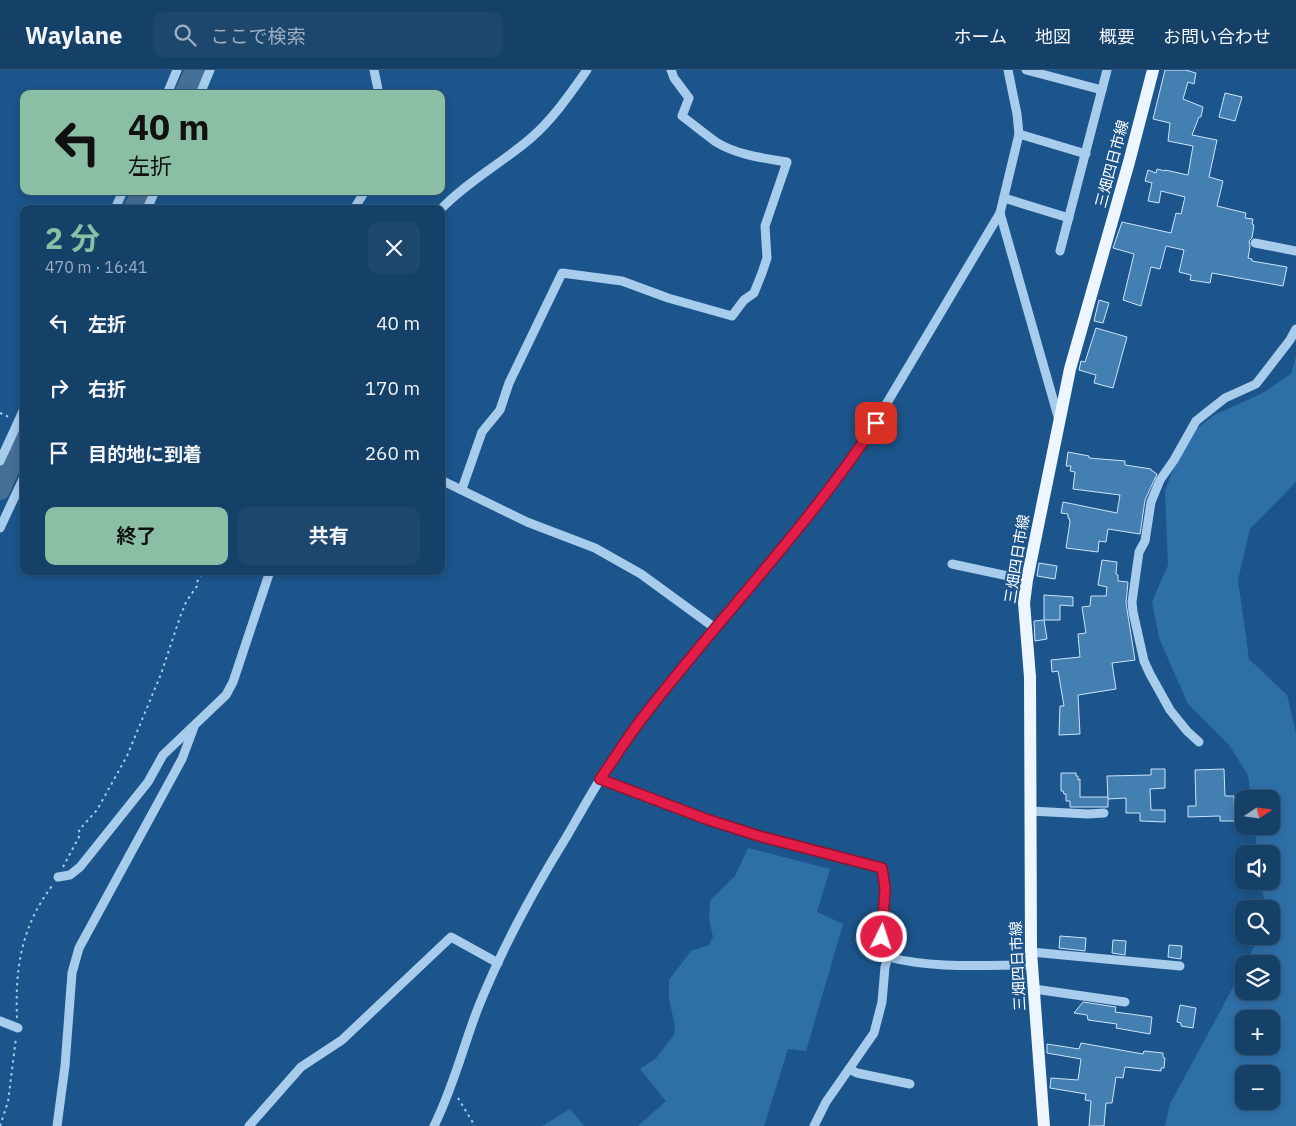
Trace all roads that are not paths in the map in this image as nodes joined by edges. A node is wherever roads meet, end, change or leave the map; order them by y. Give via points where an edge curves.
1 (177, 70) edge
2 (210, 70) edge
3 (374, 70) edge
4 (587, 70) edge
5 (671, 70) edge
6 (1008, 70) edge
7 (1026, 70) edge
8 (1107, 70) edge
9 (1154, 70) edge
10 (169, 90) edge
11 (202, 90) edge
12 (378, 90) edge
13 (1102, 90) junction
14 (1019, 134) junction
15 (1086, 154) junction
16 (1004, 198) junction
17 (445, 205) edge
18 (1000, 213) junction
19 (1068, 218) junction
20 (1255, 243) dead end
21 (1060, 251) dead end
22 (1296, 251) edge
23 (1296, 329) edge
24 (20, 418) edge
25 (1059, 420) junction
26 (0, 461) edge
27 (445, 482) edge
28 (20, 486) edge
29 (462, 489) junction
30 (0, 528) edge
31 (952, 564) dead end
32 (269, 575) edge
33 (1027, 580) junction
34 (715, 628) junction
35 (194, 727) junction
36 (1199, 742) dead end
37 (600, 779) junction
38 (1030, 811) junction
39 (1104, 813) dead end
40 (58, 877) road end
41 (888, 957) junction
42 (1032, 959) junction
43 (498, 963) junction
44 (1180, 966) dead end
45 (1034, 989) junction
46 (1125, 1002) dead end
47 (0, 1021) edge
48 (18, 1028) road end
49 (849, 1069) junction
50 (910, 1084) dead end
51 (56, 1126) edge
52 (249, 1126) edge
53 (434, 1126) edge
54 (814, 1126) edge
55 (1044, 1126) edge

1 - 10 street
2 - 11 street
3 - 12 street
4 - 17 street via 531,138 456,193
5 - 29 street via 689,98 682,116 718,143 759,158 787,162 765,226 767,258 754,293 732,316 622,281 562,273 509,383 500,410 482,432
6 - 14 street
7 - 13 street
8 - 13 street
9 - 25 main road, 三畑四日市線 via 1070,369
13 - 15 street
14 - 15 street
14 - 16 street
15 - 19 street
16 - 18 street
16 - 19 street
18 - 25 street
18 - 34 street via 854,457 801,527
19 - 21 street
20 - 22 street
23 - 36 street via 1256,384 1225,398 1196,421 1160,480 1151,502 1145,541 1139,552 1132,612 1144,661 1170,710
24 - 26 street
25 - 33 main road, 三畑四日市線
27 - 29 street
28 - 30 street
29 - 34 street via 508,513 573,538 618,560
31 - 33 street
32 - 35 street via 233,682 226,695
33 - 38 main road, 三畑四日市線 via 1024,603 1030,677
34 - 37 street via 644,716
35 - 40 street via 163,755 148,782 80,867 70,875
35 - 51 street via 182,758 79,948 72,973 65,1066
37 - 41 street via 759,836 882,868 885,888 882,937
37 - 43 street via 531,896
38 - 39 street
38 - 42 main road, 三畑四日市線
41 - 42 street via 943,965
41 - 49 street via 874,1033
42 - 44 street
42 - 45 main road, 三畑四日市線
43 - 52 street via 451,937 342,1040 301,1067
43 - 53 street via 478,1008 452,1088
45 - 46 street
45 - 55 main road, 三畑四日市線
47 - 48 street
49 - 50 street
49 - 54 street

